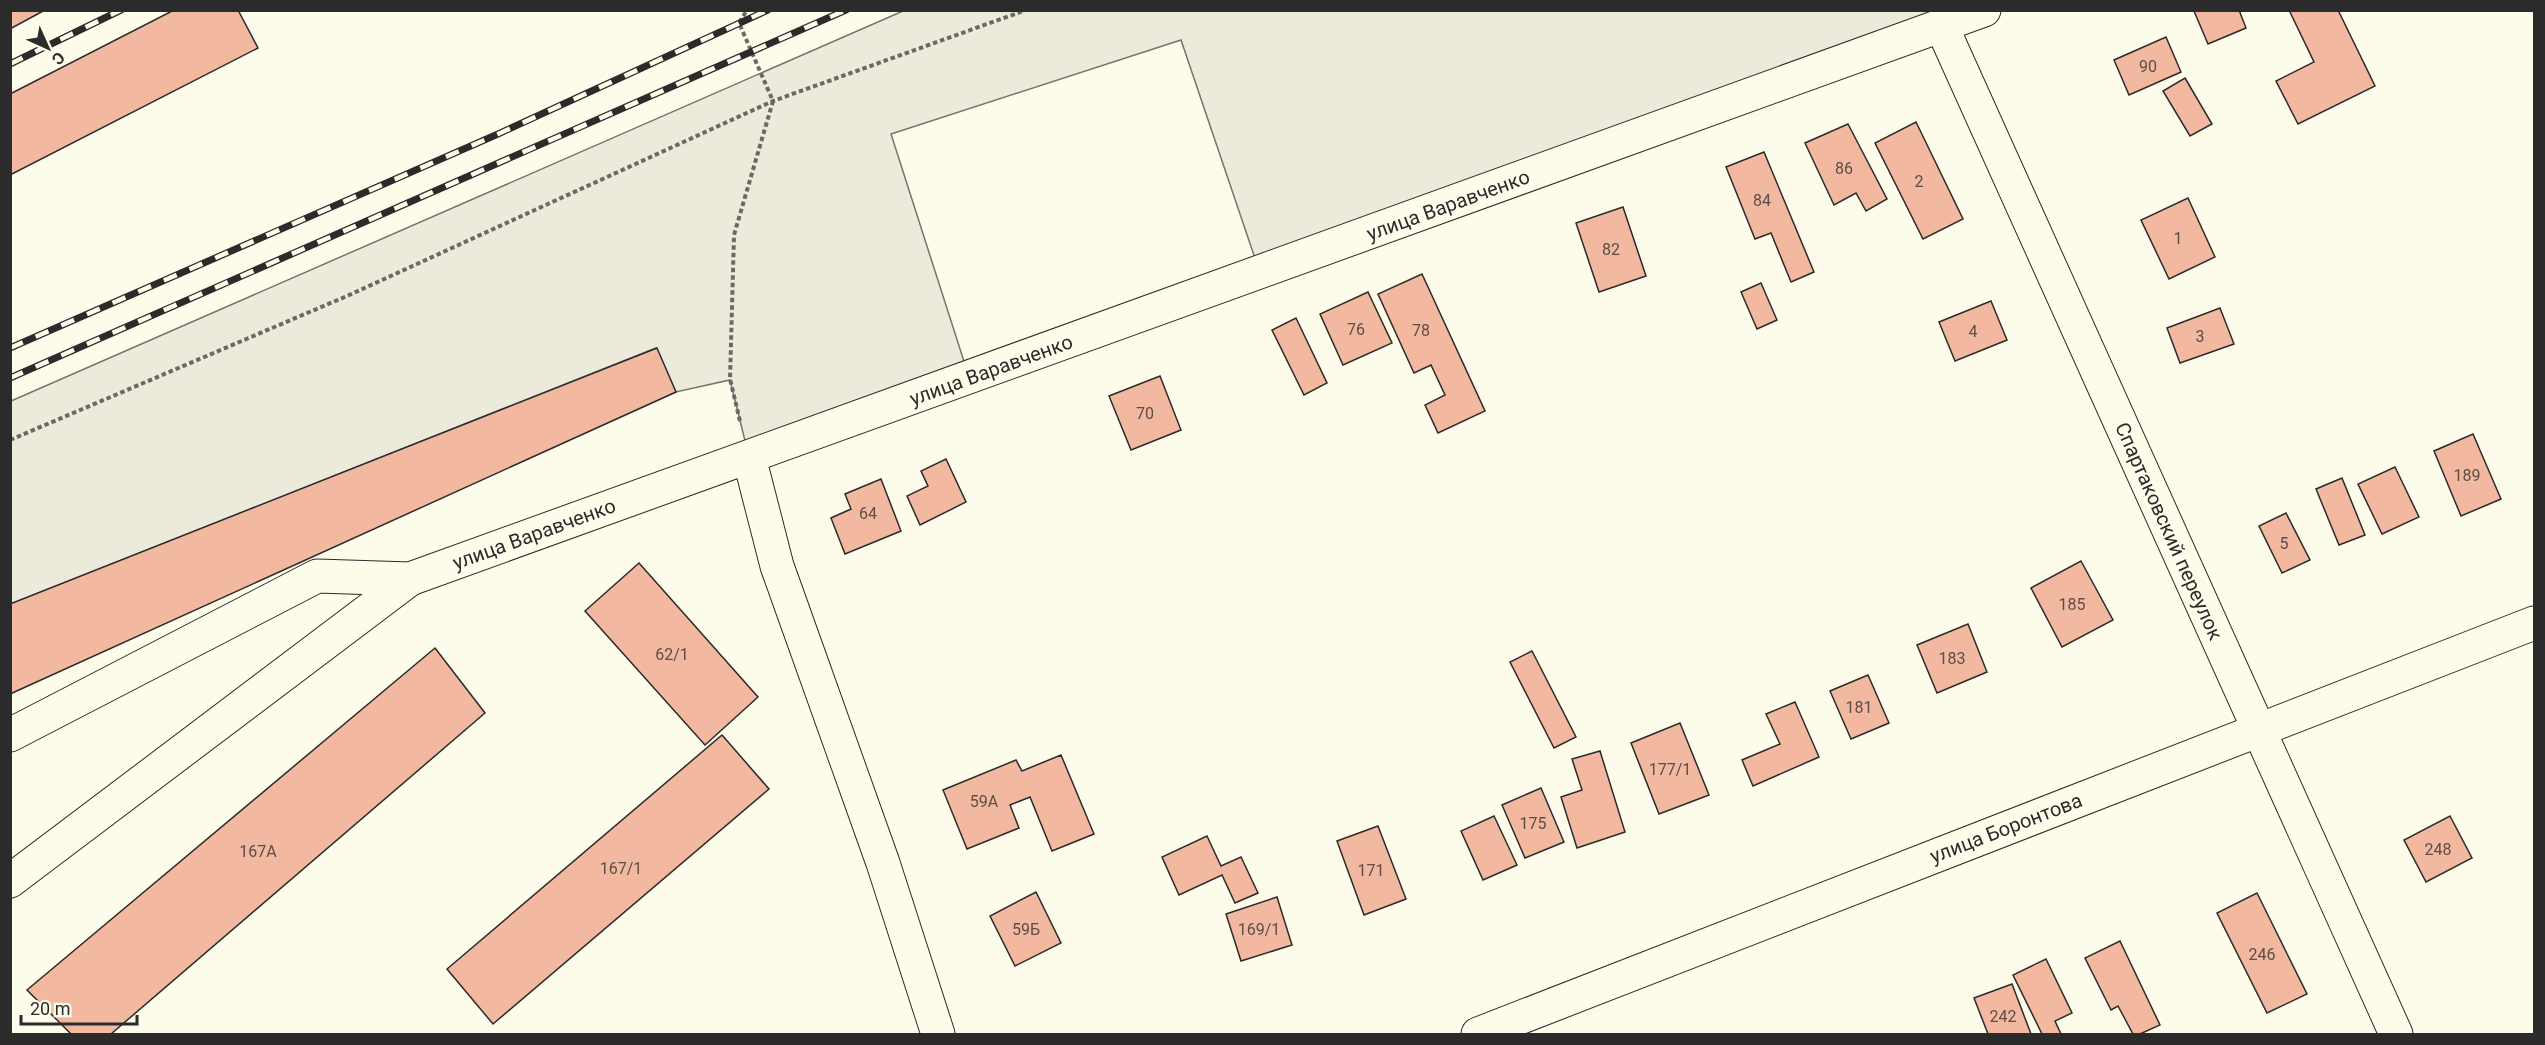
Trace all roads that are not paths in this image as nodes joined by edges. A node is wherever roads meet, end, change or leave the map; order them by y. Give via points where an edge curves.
1 (1984, 10) edge
2 (1942, 27) junction
3 (749, 456) junction
4 (410, 579) junction
5 (2535, 623) edge
6 (2259, 729) junction
7 (10, 735) edge
8 (10, 881) edge
9 (938, 1035) edge
10 (1478, 1035) edge
11 (2396, 1035) edge

1 - 2 street, улица Варавченко
2 - 3 street, улица Варавченко
2 - 6 street, Спартаковский переулок
3 - 4 street, улица Варавченко
3 - 9 street via 777,566 883,863
4 - 7 street, улица Варавченко via 317,576
4 - 8 street
5 - 6 street, улица Боронтова
6 - 10 street, улица Боронтова
6 - 11 street, Спартаковский переулок

